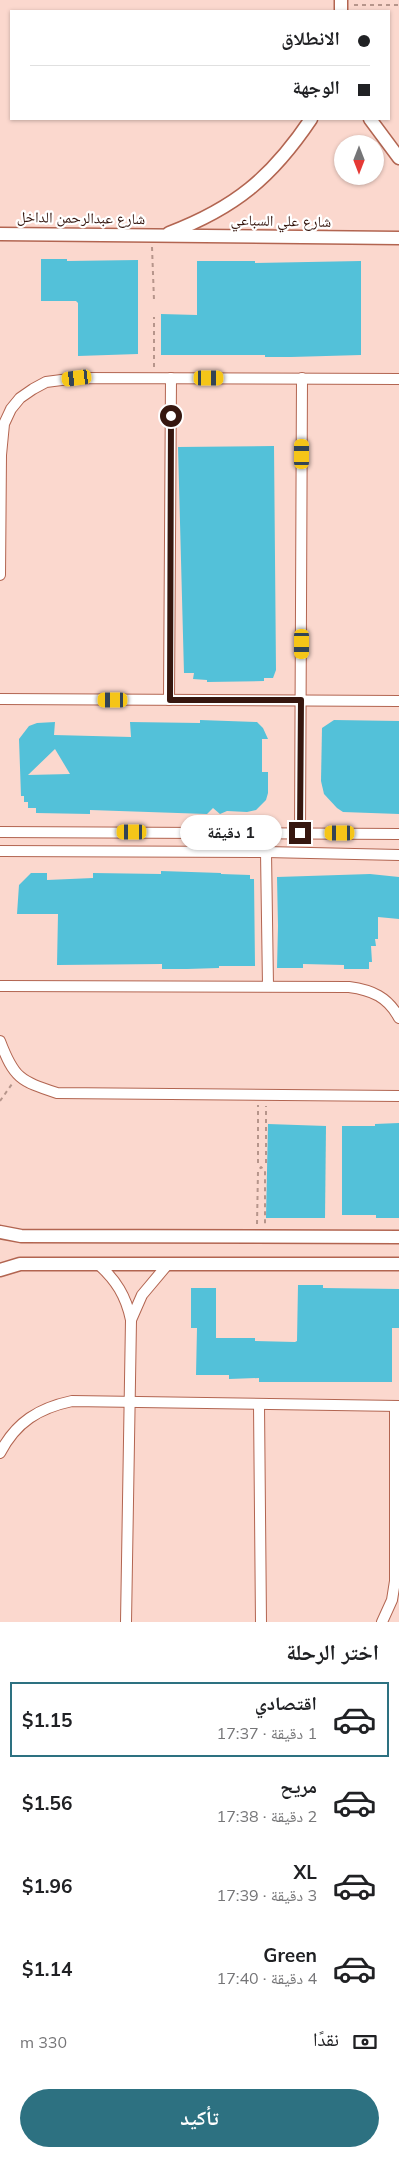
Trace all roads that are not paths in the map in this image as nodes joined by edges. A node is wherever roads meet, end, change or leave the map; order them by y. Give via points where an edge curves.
1 (310, 120) edge
2 (371, 120) edge
3 (399, 158) edge
4 (0, 234) edge
5 (157, 236) junction
6 (398, 239) edge
7 (171, 378) junction
8 (302, 378) junction
9 (399, 379) edge
10 (0, 575) edge
11 (0, 699) edge
12 (170, 700) junction
13 (301, 700) junction
14 (399, 700) edge
15 (0, 832) edge
16 (300, 833) junction
17 (399, 834) edge
18 (0, 851) edge
19 (266, 852) junction
20 (399, 855) edge
21 (0, 986) edge
22 (268, 986) junction
23 (399, 1018) edge
24 (0, 1041) edge
25 (399, 1096) edge
26 (0, 1232) edge
27 (399, 1237) edge
28 (98, 1264) junction
29 (168, 1264) junction
30 (399, 1264) edge
31 (0, 1270) edge
32 (131, 1320) junction
33 (128, 1402) junction
34 (258, 1405) junction
35 (397, 1406) edge
36 (0, 1453) edge
37 (126, 1622) edge
38 (261, 1622) edge
39 (382, 1622) edge

1 - 5 street via 264,178 198,222
2 - 3 street
4 - 5 street, شارع عبدالرحمن الداخل
5 - 6 street, شارع علي السباعي
7 - 8 street
7 - 10 street via 77,378 46,382 20,398 4,424
7 - 12 street
8 - 9 street
8 - 13 street
11 - 12 street
12 - 13 street
13 - 14 street
13 - 16 street
15 - 16 street
16 - 17 street
18 - 19 street
19 - 20 street
19 - 22 street
21 - 22 street
22 - 23 street via 366,990 382,997
24 - 25 street via 11,1068 18,1076 57,1093
26 - 27 street via 20,1236
28 - 29 street
28 - 31 street via 20,1264
28 - 32 street via 123,1294
29 - 30 street
29 - 32 street via 142,1295
32 - 33 street
33 - 34 street
33 - 36 street via 72,1401 46,1408 20,1424
33 - 37 street
34 - 35 street
34 - 38 street
35 - 39 street via 395,1580 392,1600

